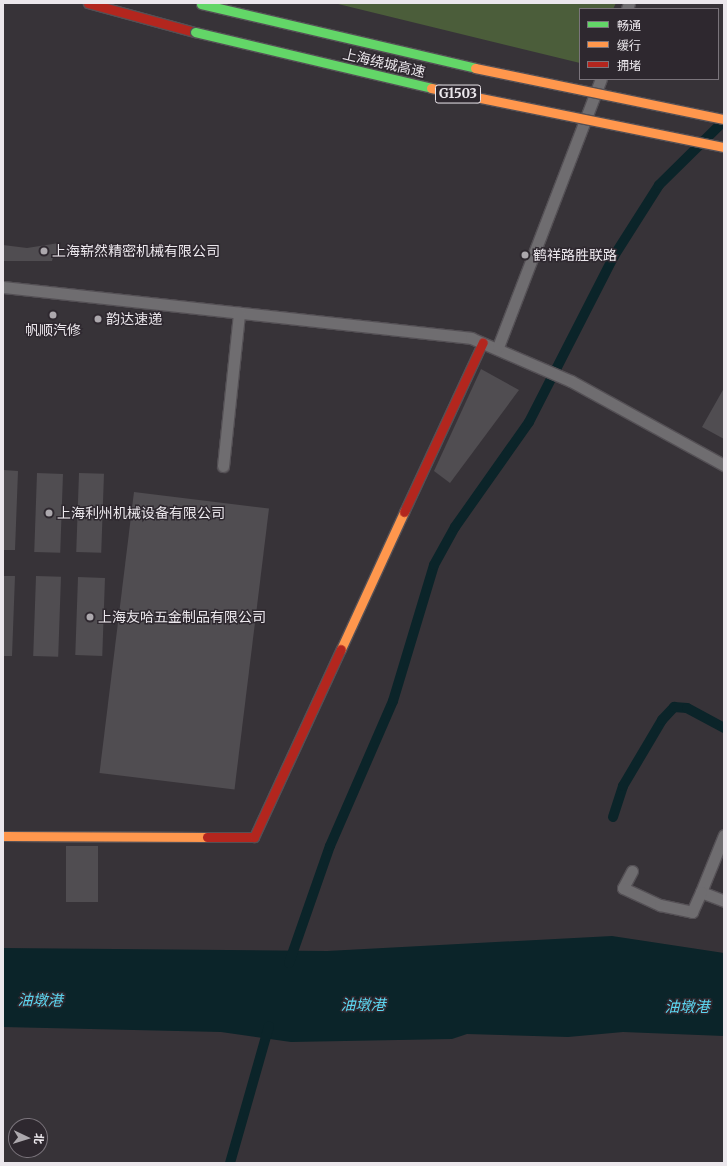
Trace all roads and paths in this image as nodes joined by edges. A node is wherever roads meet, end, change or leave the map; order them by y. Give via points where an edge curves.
1 (88, 3) edge
2 (199, 4) edge
3 (601, 80) edge
4 (724, 119) edge
5 (724, 147) edge
6 (3, 287) edge
7 (239, 313) junction
8 (483, 342) junction
9 (498, 347) junction
10 (223, 466) dead end
11 (724, 466) edge
12 (3, 836) edge
13 (724, 836) edge
14 (632, 870) dead end
15 (701, 892) junction
16 (724, 901) edge

1 - 5 main road, 上海绕城高速 / G1503, bridge via 195,32 403,82
2 - 4 main road, 上海绕城高速 / G1503, bridge via 394,52
3 - 9 street
6 - 7 street
7 - 8 street
7 - 10 street
8 - 9 street
8 - 12 main road via 254,836
9 - 11 street via 571,381
13 - 15 street
14 - 15 street via 623,888 660,905 692,912
15 - 16 street

